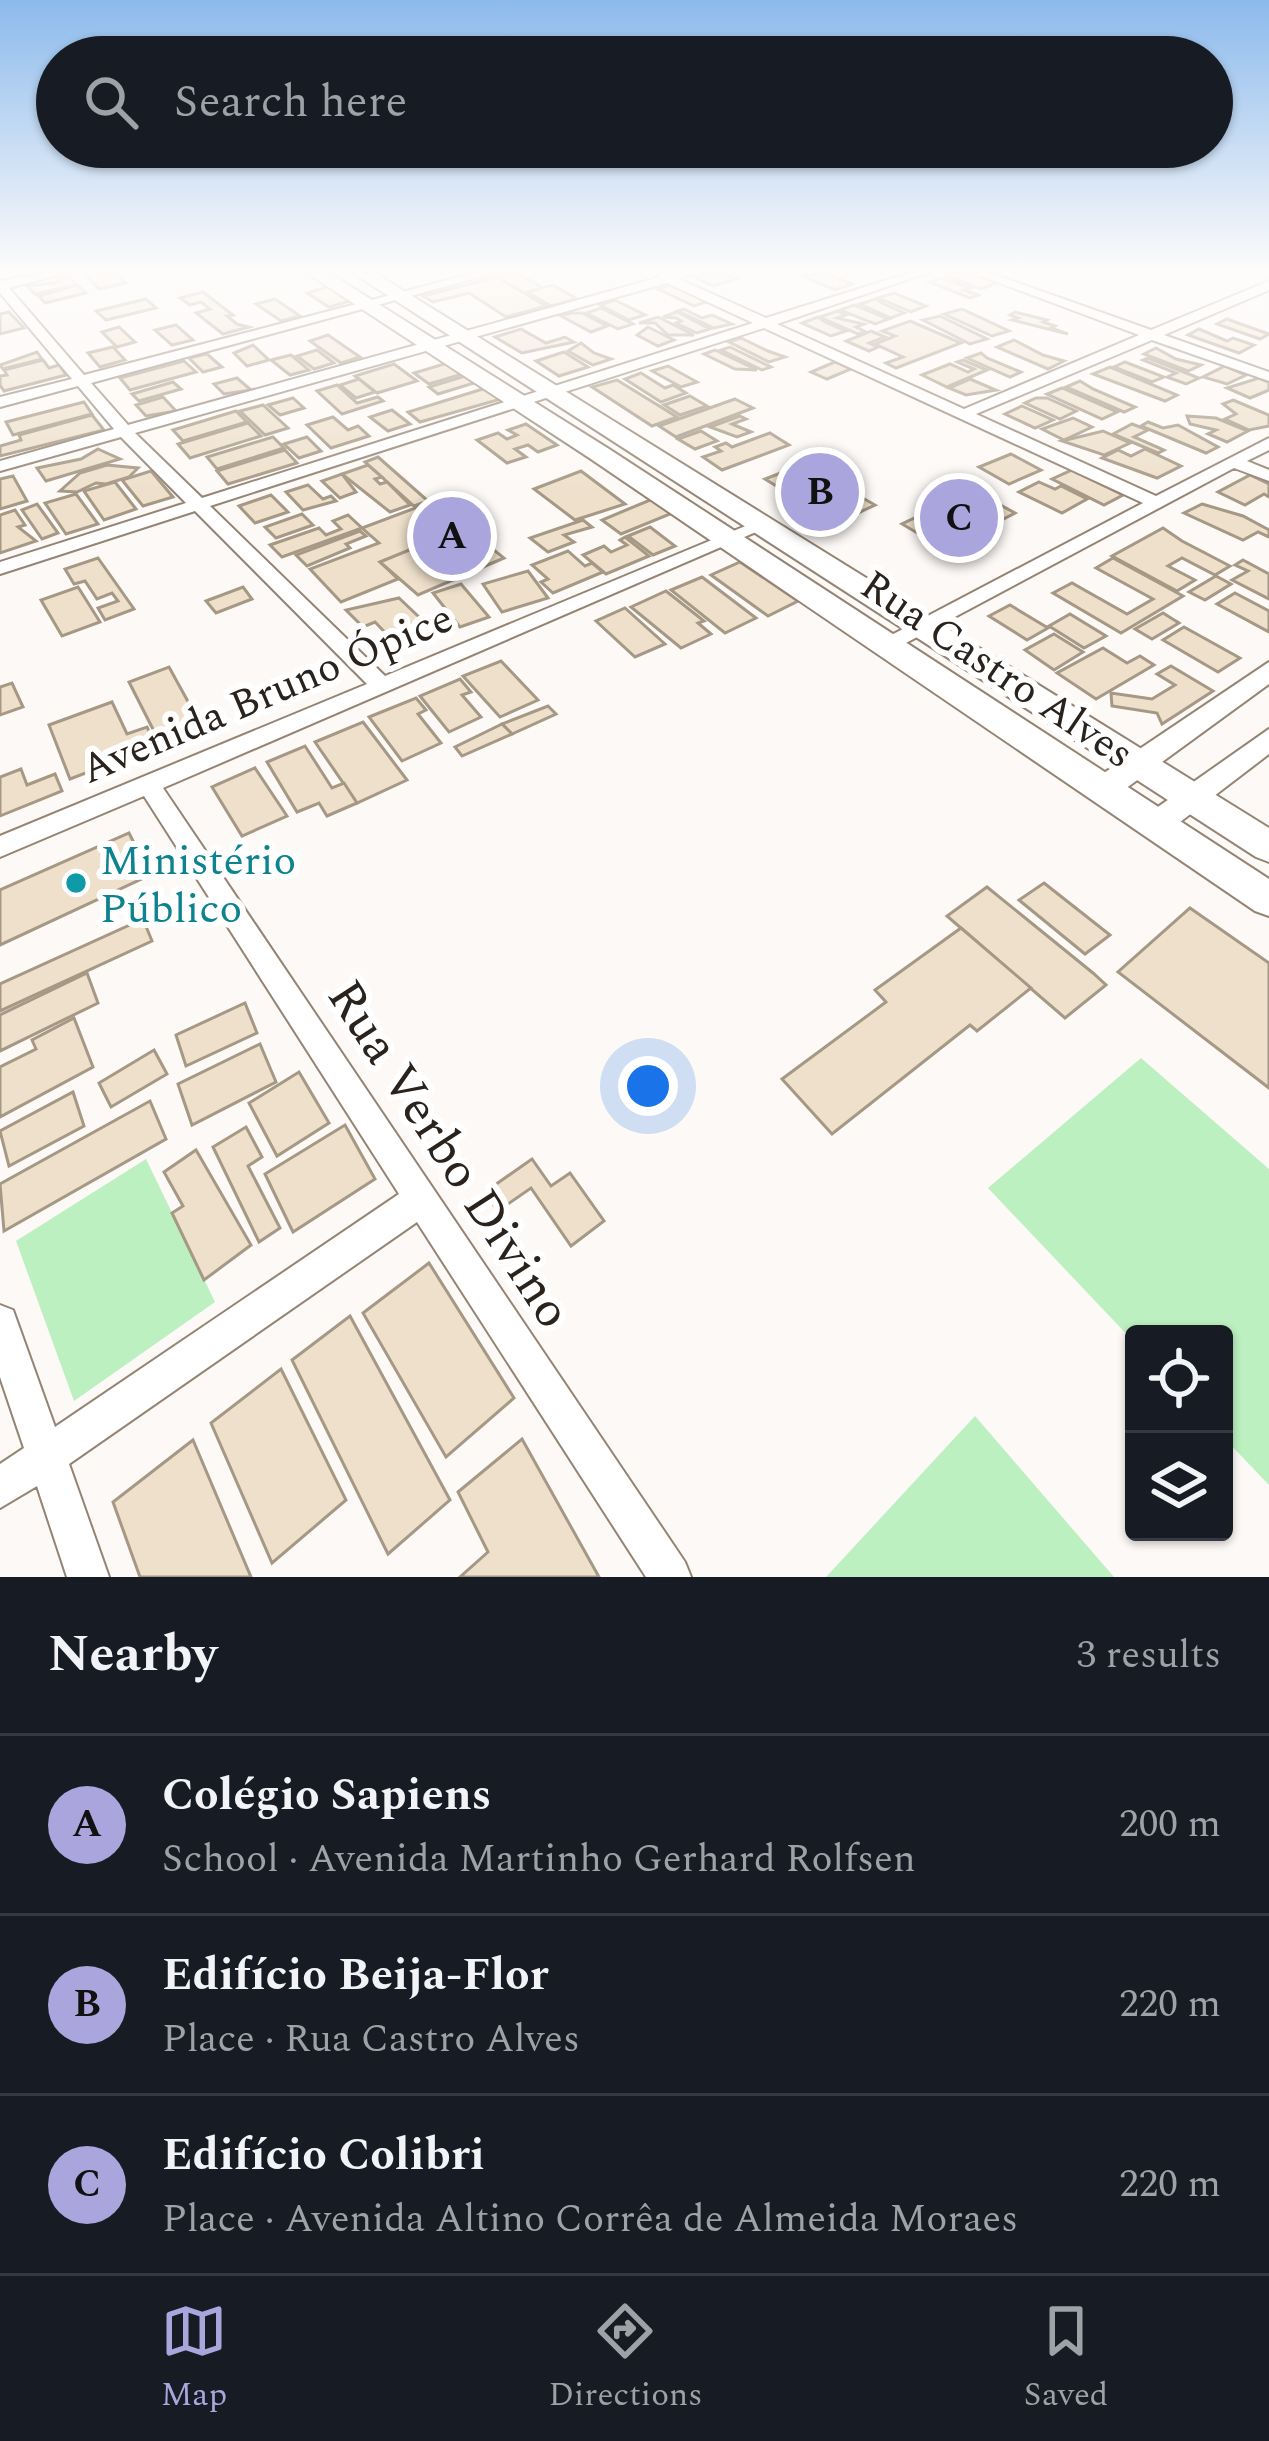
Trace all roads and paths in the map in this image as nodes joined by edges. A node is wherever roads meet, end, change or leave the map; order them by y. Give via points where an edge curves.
1 (51, 347) edge
2 (210, 347) edge
3 (431, 347) edge
4 (434, 347) edge
5 (484, 347) edge
6 (688, 347) edge
7 (817, 347) edge
8 (1121, 347) edge
9 (1186, 347) edge
10 (1269, 376) edge
11 (80, 381) junction
12 (554, 390) junction
13 (0, 401) edge
14 (520, 402) junction
15 (964, 414) junction
16 (124, 431) junction
17 (1269, 443) edge
18 (1234, 462) junction
19 (0, 466) edge
20 (1269, 476) edge
21 (1155, 502) junction
22 (198, 505) junction
23 (761, 526) junction
24 (728, 540) junction
25 (0, 568) edge
26 (921, 627) junction
27 (889, 645) junction
28 (1269, 671) edge
29 (382, 686) junction
30 (1269, 739) edge
31 (1138, 763) junction
32 (148, 784) junction
33 (1103, 789) junction
34 (1190, 796) junction
35 (1156, 824) junction
36 (0, 847) edge
37 (1269, 847) edge
38 (1269, 900) edge
39 (420, 1199) junction
40 (0, 1323) edge
41 (47, 1457) junction
42 (0, 1488) edge
43 (88, 1577) edge
44 (670, 1577) edge

1 - 11 street
2 - 11 street
3 - 16 street
4 - 14 main road, Rua Castro Alves
5 - 12 main road, Rua Castro Alves
6 - 12 street
7 - 15 street
8 - 15 street
9 - 10 street
11 - 13 street
11 - 16 street
12 - 14 street
12 - 23 main road, Rua Castro Alves
14 - 22 street
14 - 24 main road, Rua Castro Alves
15 - 21 street
16 - 19 street
16 - 22 street
17 - 18 street
18 - 20 street
18 - 21 street
21 - 26 street
22 - 25 street
22 - 29 street
23 - 24 street, Avenida Bruno Ópice
23 - 26 main road, Rua Castro Alves
24 - 27 main road, Rua Castro Alves
24 - 29 street, Avenida Bruno Ópice
26 - 27 street
26 - 31 main road, Rua Castro Alves
27 - 33 main road, Rua Castro Alves
28 - 31 street
29 - 32 street, Avenida Bruno Ópice
30 - 34 street
31 - 33 street
31 - 34 main road, Rua Castro Alves
32 - 36 street, Avenida Bruno Ópice
32 - 39 street, Rua Verbo Divino
33 - 35 main road, Rua Castro Alves
34 - 35 street
34 - 37 main road, Rua Castro Alves
35 - 38 main road, Rua Castro Alves
39 - 41 street
39 - 44 street, Rua Verbo Divino
40 - 41 street
41 - 42 street
41 - 43 street

